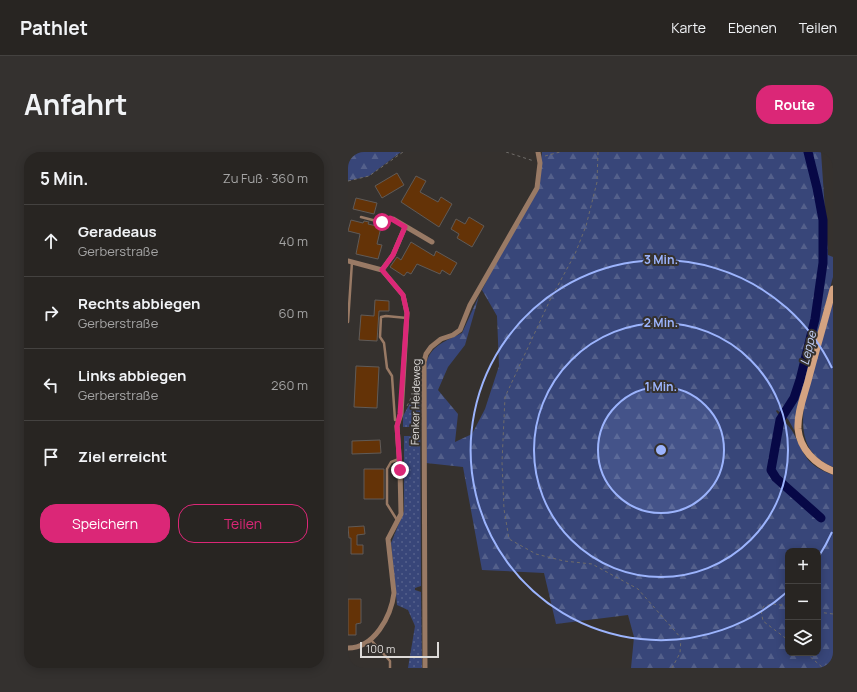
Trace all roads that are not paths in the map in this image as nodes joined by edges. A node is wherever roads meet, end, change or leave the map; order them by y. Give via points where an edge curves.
1 (538, 152) edge
2 (361, 217) dead end
3 (393, 219) joint
4 (405, 227) junction
5 (432, 242) dead end
6 (350, 261) edge
7 (382, 270) junction
8 (833, 289) edge
9 (407, 318) junction
10 (348, 322) edge
11 (399, 420) junction
12 (400, 459) junction
13 (833, 471) edge
14 (397, 520) junction
15 (371, 640) junction
16 (348, 648) edge
17 (390, 668) edge
18 (425, 668) edge

1 - 18 street, Fenker Heideweg via 540,162 537,188 470,305 460,330 441,339 428,351 424,362
2 - 3 lane via 384,223 388,219
3 - 4 street
4 - 5 street
4 - 7 street via 393,255
6 - 7 street
6 - 10 lane
7 - 9 street via 403,295
8 - 13 main road via 801,405 798,429 806,452
9 - 11 street
9 - 11 lane via 381,317 380,338 384,344 387,368 392,376 395,420
11 - 12 street via 397,426
12 - 14 street via 400,514
12 - 14 lane via 391,462 387,469 387,504
14 - 15 street via 388,538 393,602
15 - 16 street
15 - 17 lane via 390,661

